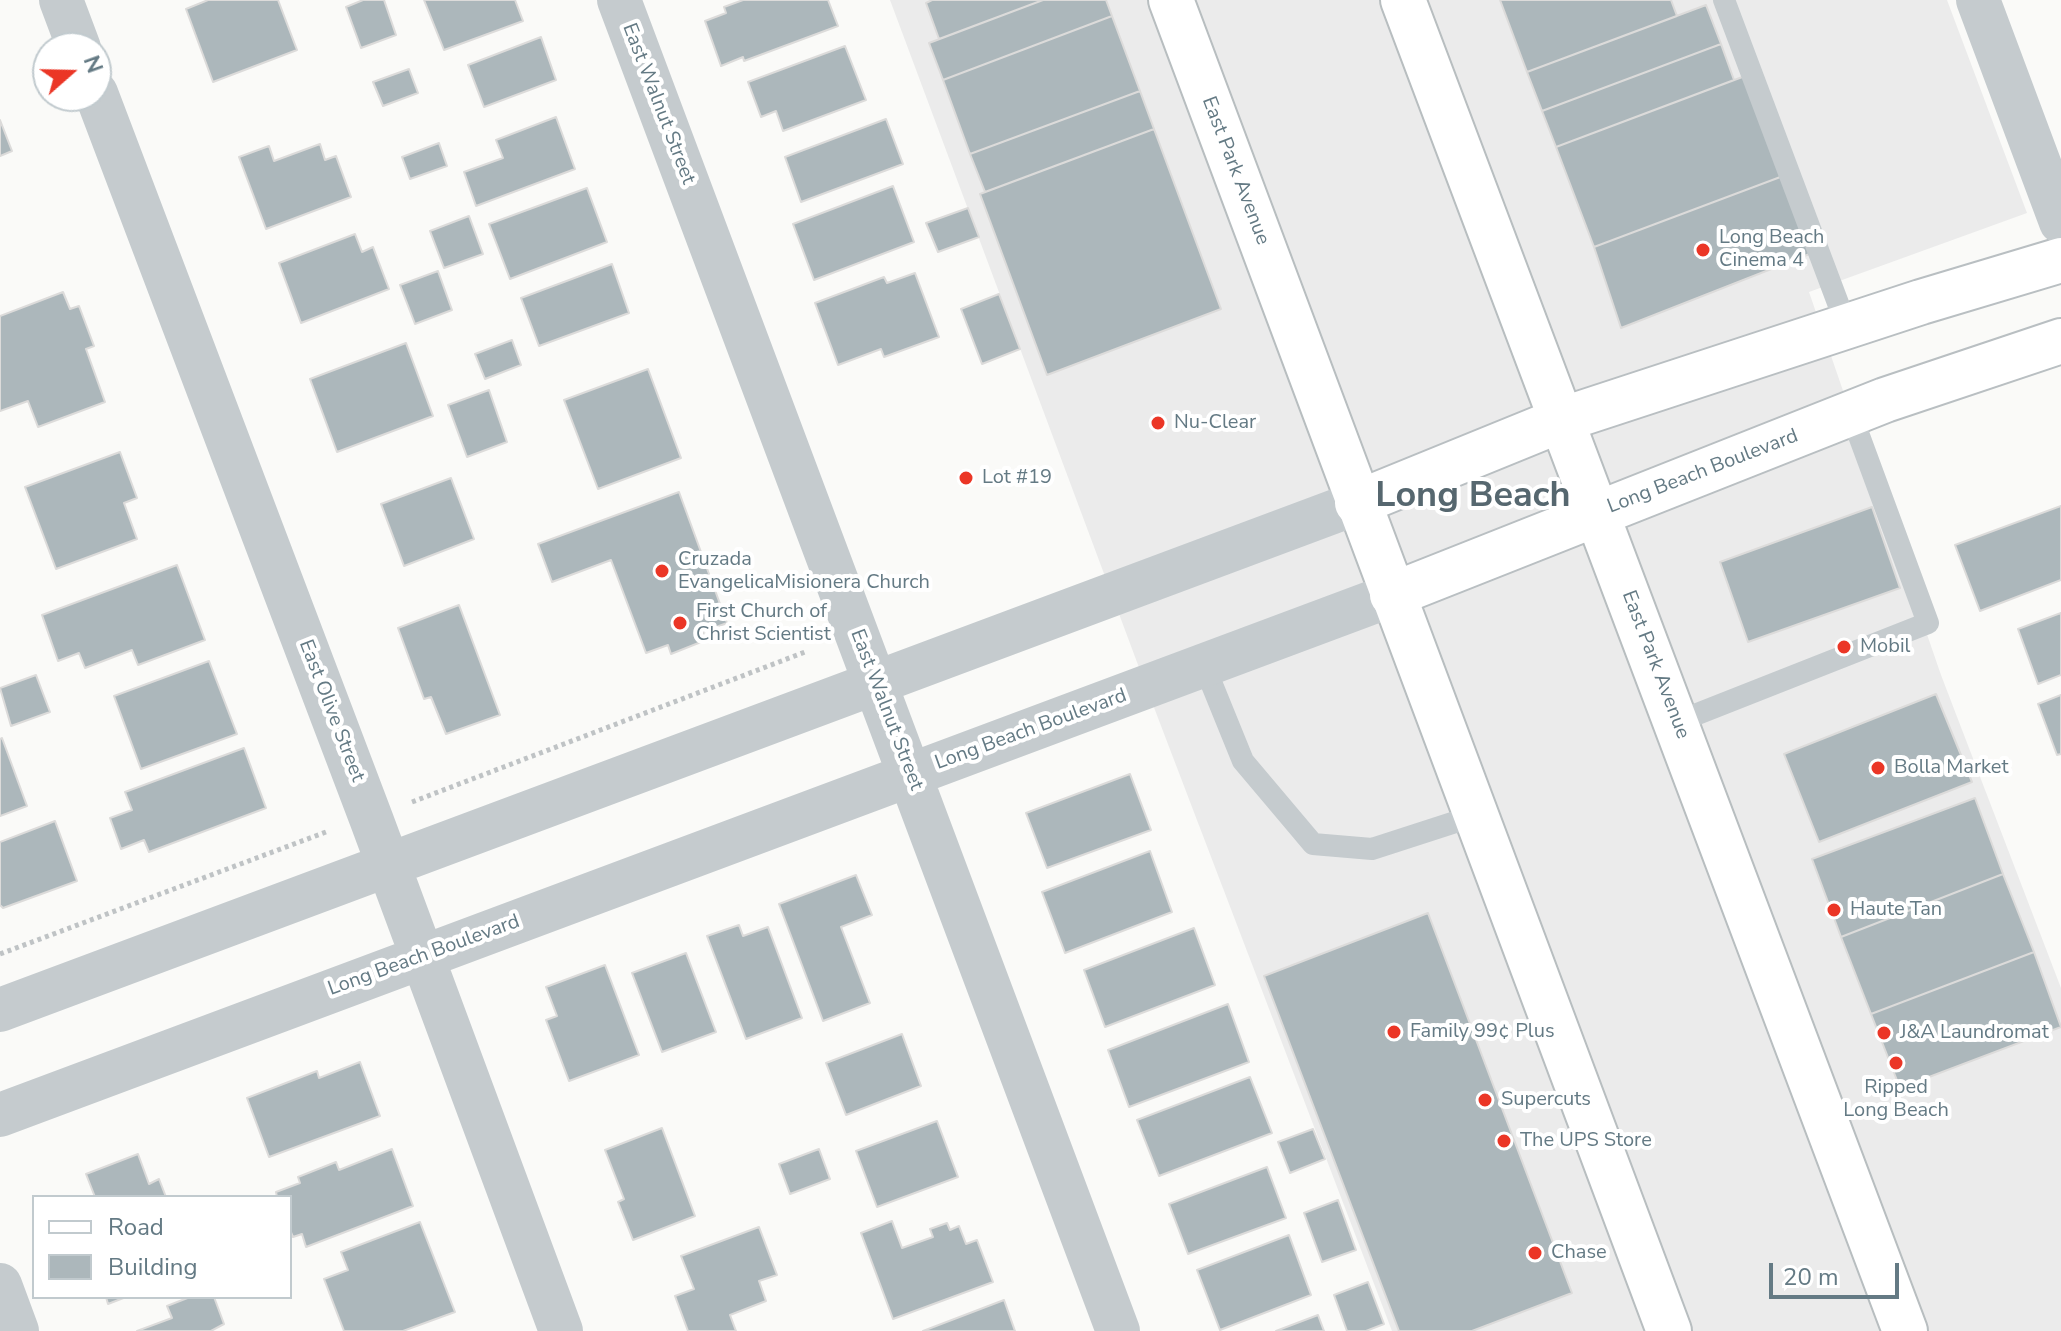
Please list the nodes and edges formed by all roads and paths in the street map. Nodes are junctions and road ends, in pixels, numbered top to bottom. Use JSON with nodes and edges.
{"nodes":[{"id":1,"x":61,"y":0,"type":"edge"},
{"id":2,"x":619,"y":0,"type":"edge"},
{"id":3,"x":1171,"y":0,"type":"edge"},
{"id":4,"x":1403,"y":0,"type":"edge"},
{"id":5,"x":1724,"y":0,"type":"edge"},
{"id":6,"x":1978,"y":0,"type":"edge"},
{"id":7,"x":73,"y":32,"type":"edge"},
{"id":8,"x":103,"y":112,"type":"edge"},
{"id":9,"x":2061,"y":222,"type":"edge"},
{"id":10,"x":2061,"y":260,"type":"edge"},
{"id":11,"x":1847,"y":327,"type":"junction"},
{"id":12,"x":2061,"y":341,"type":"edge"},
{"id":13,"x":1851,"y":414,"type":"junction"},
{"id":14,"x":1561,"y":420,"type":"junction"},
{"id":15,"x":1357,"y":503,"type":"junction"},
{"id":16,"x":1597,"y":514,"type":"junction"},
{"id":17,"x":1392,"y":595,"type":"junction"},
{"id":18,"x":805,"y":652,"type":"dead end"},
{"id":19,"x":1204,"y":665,"type":"junction"},
{"id":20,"x":875,"y":683,"type":"junction"},
{"id":21,"x":1677,"y":722,"type":"junction"},
{"id":22,"x":909,"y":775,"type":"junction"},
{"id":23,"x":412,"y":802,"type":"dead end"},
{"id":24,"x":1477,"y":815,"type":"junction"},
{"id":25,"x":326,"y":832,"type":"dead end"},
{"id":26,"x":389,"y":865,"type":"junction"},
{"id":27,"x":0,"y":954,"type":"edge"},
{"id":28,"x":423,"y":957,"type":"junction"},
{"id":29,"x":0,"y":1010,"type":"edge"},
{"id":30,"x":0,"y":1115,"type":"edge"},
{"id":31,"x":0,"y":1285,"type":"edge"},
{"id":32,"x":17,"y":1331,"type":"edge"},
{"id":33,"x":561,"y":1331,"type":"edge"},
{"id":34,"x":1118,"y":1331,"type":"edge"},
{"id":35,"x":1669,"y":1331,"type":"edge"},
{"id":36,"x":1905,"y":1331,"type":"edge"}],
"edges":[{"from":1,"to":7,"type":"street"},
{"from":2,"to":20,"type":"street","name":"East Walnut Street"},
{"from":3,"to":15,"type":"main road","name":"East Park Avenue"},
{"from":4,"to":14,"type":"main road","name":"East Park Avenue"},
{"from":5,"to":11,"type":"lane"},
{"from":6,"to":9,"type":"street"},
{"from":8,"to":26,"type":"street","name":"East Olive Street"},
{"from":10,"to":11,"type":"main road"},
{"from":11,"to":14,"type":"main road"},
{"from":12,"to":13,"type":"main road","name":"Long Beach Boulevard"},
{"from":13,"to":16,"type":"main road","name":"Long Beach Boulevard"},
{"from":13,"to":21,"type":"lane"},
{"from":14,"to":15,"type":"main road"},
{"from":14,"to":16,"type":"main road","name":"East Park Avenue"},
{"from":15,"to":17,"type":"main road","name":"East Park Avenue"},
{"from":15,"to":20,"type":"street"},
{"from":16,"to":17,"type":"main road","name":"Long Beach Boulevard"},
{"from":16,"to":21,"type":"main road","name":"East Park Avenue"},
{"from":17,"to":19,"type":"street","name":"Long Beach Boulevard"},
{"from":17,"to":24,"type":"main road","name":"East Park Avenue"},
{"from":18,"to":23,"type":"path"},
{"from":19,"to":22,"type":"street","name":"Long Beach Boulevard"},
{"from":19,"to":24,"type":"lane"},
{"from":20,"to":22,"type":"street","name":"East Walnut Street"},
{"from":20,"to":26,"type":"street"},
{"from":21,"to":36,"type":"main road","name":"East Park Avenue"},
{"from":22,"to":28,"type":"street","name":"Long Beach Boulevard"},
{"from":22,"to":34,"type":"street","name":"East Walnut Street"},
{"from":24,"to":35,"type":"main road","name":"East Park Avenue"},
{"from":25,"to":27,"type":"path"},
{"from":26,"to":28,"type":"street","name":"East Olive Street"},
{"from":26,"to":29,"type":"street"},
{"from":28,"to":30,"type":"street","name":"Long Beach Boulevard"},
{"from":28,"to":33,"type":"street","name":"East Olive Street"},
{"from":31,"to":32,"type":"street"}]}
